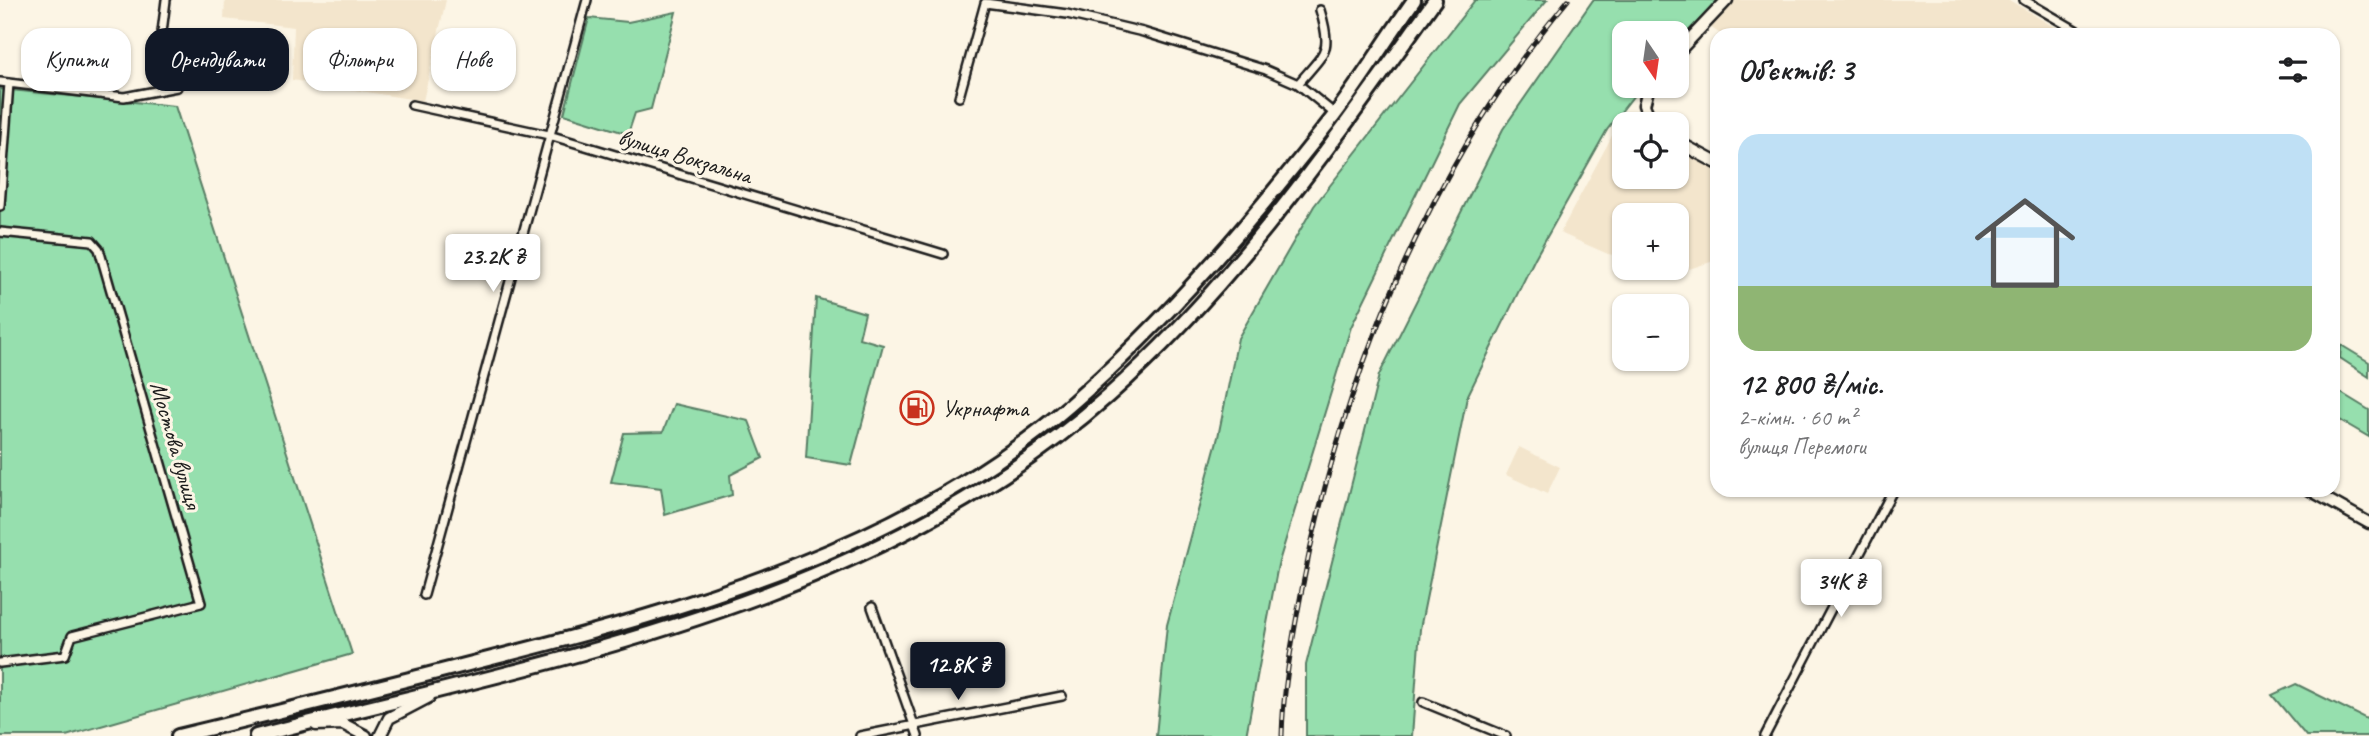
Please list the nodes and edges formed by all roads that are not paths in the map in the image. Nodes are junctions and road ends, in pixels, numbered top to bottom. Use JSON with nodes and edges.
{"nodes":[{"id":1,"x":166,"y":0,"type":"edge"},
{"id":2,"x":587,"y":0,"type":"edge"},
{"id":3,"x":1414,"y":0,"type":"edge"},
{"id":4,"x":1436,"y":0,"type":"edge"},
{"id":5,"x":1727,"y":0,"type":"edge"},
{"id":6,"x":2024,"y":0,"type":"edge"},
{"id":7,"x":1320,"y":10,"type":"dead end"},
{"id":8,"x":2072,"y":28,"type":"edge"},
{"id":9,"x":1689,"y":40,"type":"edge"},
{"id":10,"x":0,"y":82,"type":"edge"},
{"id":11,"x":9,"y":83,"type":"junction"},
{"id":12,"x":1298,"y":85,"type":"junction"},
{"id":13,"x":959,"y":97,"type":"dead end"},
{"id":14,"x":412,"y":105,"type":"dead end"},
{"id":15,"x":1335,"y":114,"type":"junction"},
{"id":16,"x":549,"y":135,"type":"junction"},
{"id":17,"x":1689,"y":148,"type":"edge"},
{"id":18,"x":1710,"y":159,"type":"edge"},
{"id":19,"x":0,"y":206,"type":"edge"},
{"id":20,"x":0,"y":232,"type":"edge"},
{"id":21,"x":943,"y":254,"type":"dead end"},
{"id":22,"x":1889,"y":497,"type":"edge"},
{"id":23,"x":2322,"y":497,"type":"edge"},
{"id":24,"x":2369,"y":523,"type":"edge"},
{"id":25,"x":424,"y":595,"type":"dead end"},
{"id":26,"x":873,"y":607,"type":"dead end"},
{"id":27,"x":0,"y":663,"type":"edge"},
{"id":28,"x":434,"y":694,"type":"junction"},
{"id":29,"x":1062,"y":696,"type":"dead end"},
{"id":30,"x":1423,"y":702,"type":"dead end"},
{"id":31,"x":916,"y":724,"type":"junction"},
{"id":32,"x":298,"y":725,"type":"junction"},
{"id":33,"x":178,"y":736,"type":"edge"},
{"id":34,"x":256,"y":736,"type":"edge"},
{"id":35,"x":366,"y":736,"type":"edge"},
{"id":36,"x":380,"y":736,"type":"edge"},
{"id":37,"x":860,"y":736,"type":"edge"},
{"id":38,"x":918,"y":736,"type":"edge"},
{"id":39,"x":1506,"y":736,"type":"edge"},
{"id":40,"x":1765,"y":736,"type":"edge"}],
"edges":[{"from":1,"to":11,"type":"street"},
{"from":2,"to":16,"type":"street"},
{"from":3,"to":15,"type":"highway"},
{"from":4,"to":28,"type":"highway"},
{"from":5,"to":9,"type":"street"},
{"from":6,"to":8,"type":"street"},
{"from":7,"to":12,"type":"street"},
{"from":10,"to":11,"type":"street"},
{"from":11,"to":19,"type":"street"},
{"from":12,"to":13,"type":"street"},
{"from":12,"to":15,"type":"street"},
{"from":14,"to":16,"type":"street","name":"вулиця Вокзальна"},
{"from":15,"to":33,"type":"highway"},
{"from":16,"to":21,"type":"street","name":"вулиця Вокзальна"},
{"from":16,"to":25,"type":"street"},
{"from":17,"to":18,"type":"street"},
{"from":20,"to":27,"type":"street","name":"Мостова вулиця"},
{"from":22,"to":40,"type":"street"},
{"from":23,"to":24,"type":"street"},
{"from":26,"to":31,"type":"street"},
{"from":28,"to":32,"type":"highway"},
{"from":28,"to":36,"type":"street"},
{"from":29,"to":31,"type":"street"},
{"from":30,"to":39,"type":"street"},
{"from":31,"to":37,"type":"street"},
{"from":31,"to":38,"type":"street"},
{"from":32,"to":34,"type":"highway"},
{"from":32,"to":35,"type":"street"}]}
